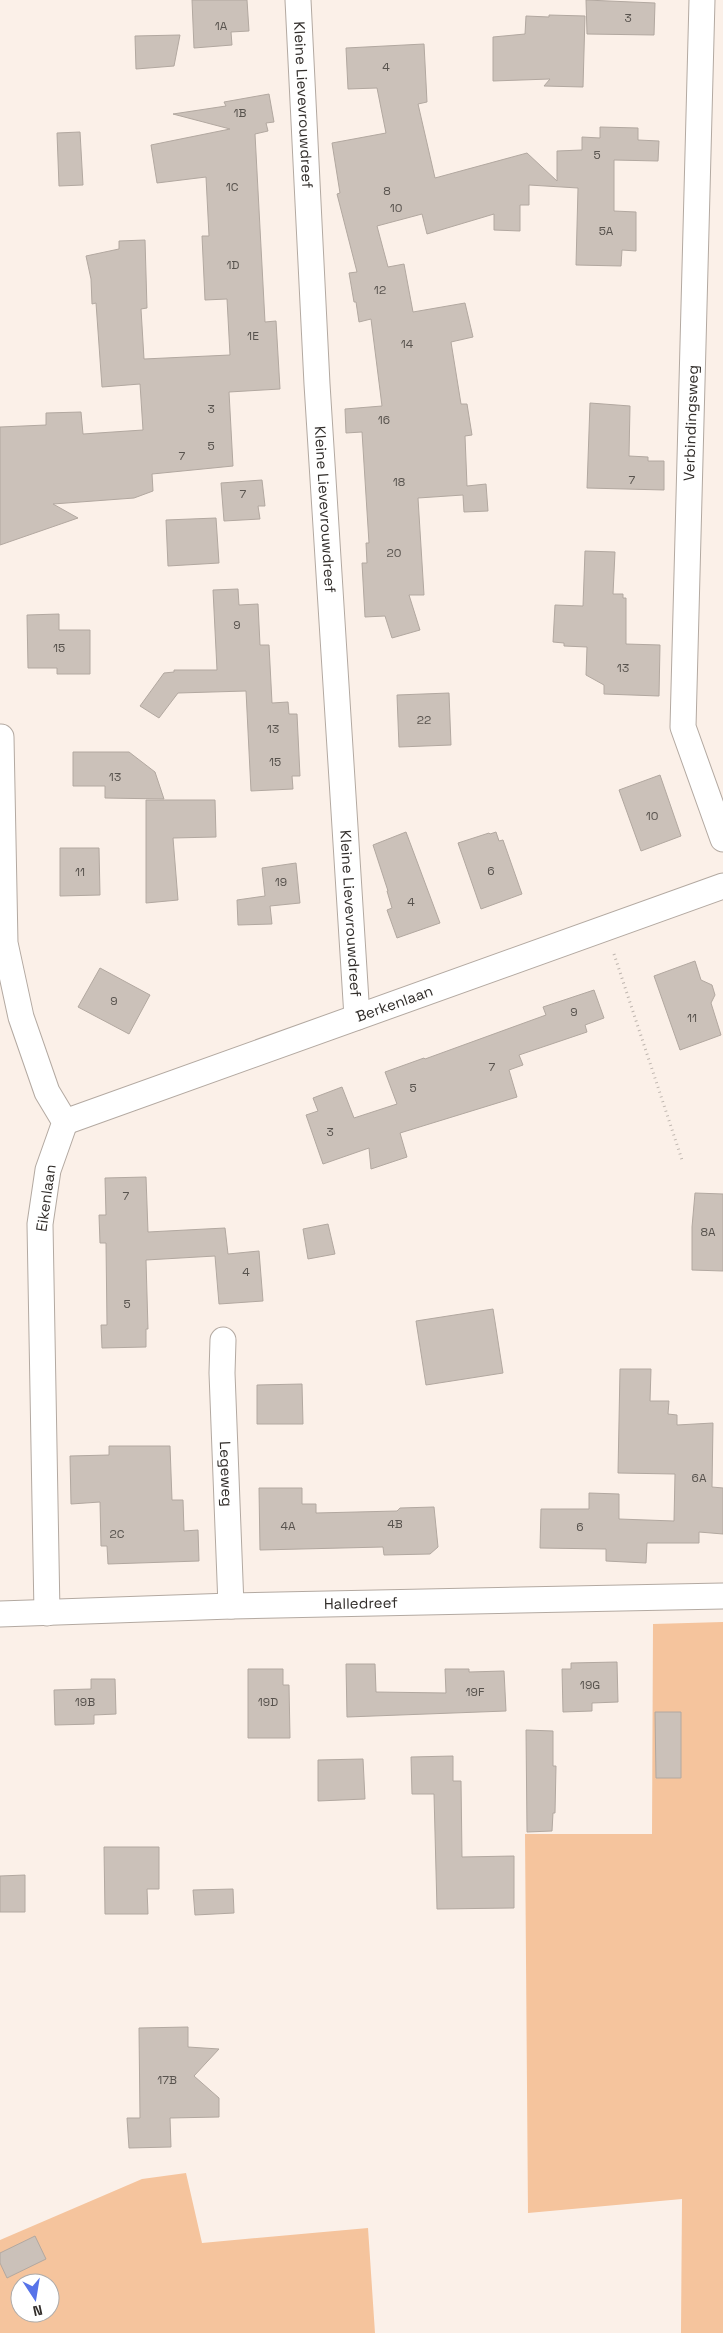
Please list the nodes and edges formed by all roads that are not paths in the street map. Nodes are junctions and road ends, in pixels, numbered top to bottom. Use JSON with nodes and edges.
{"nodes":[{"id":1,"x":298,"y":0,"type":"edge"},
{"id":2,"x":702,"y":0,"type":"edge"},
{"id":3,"x":2,"y":737,"type":"dead end"},
{"id":4,"x":723,"y":839,"type":"edge"},
{"id":5,"x":723,"y":886,"type":"edge"},
{"id":6,"x":357,"y":1017,"type":"junction"},
{"id":7,"x":65,"y":1122,"type":"junction"},
{"id":8,"x":223,"y":1340,"type":"dead end"},
{"id":9,"x":723,"y":1596,"type":"edge"},
{"id":10,"x":231,"y":1606,"type":"junction"},
{"id":11,"x":47,"y":1613,"type":"junction"},
{"id":12,"x":0,"y":1614,"type":"edge"}],
"edges":[{"from":1,"to":6,"type":"street","name":"Kleine Lievevrouwdreef"},
{"from":2,"to":4,"type":"street","name":"Verbindingsweg"},
{"from":3,"to":7,"type":"street"},
{"from":5,"to":6,"type":"street","name":"Berkenlaan"},
{"from":6,"to":7,"type":"street","name":"Berkenlaan"},
{"from":7,"to":11,"type":"street","name":"Eikenlaan"},
{"from":8,"to":10,"type":"street","name":"Legeweg"},
{"from":9,"to":10,"type":"street","name":"Halledreef"},
{"from":10,"to":11,"type":"street","name":"Halledreef"},
{"from":11,"to":12,"type":"street","name":"Halledreef"}]}
